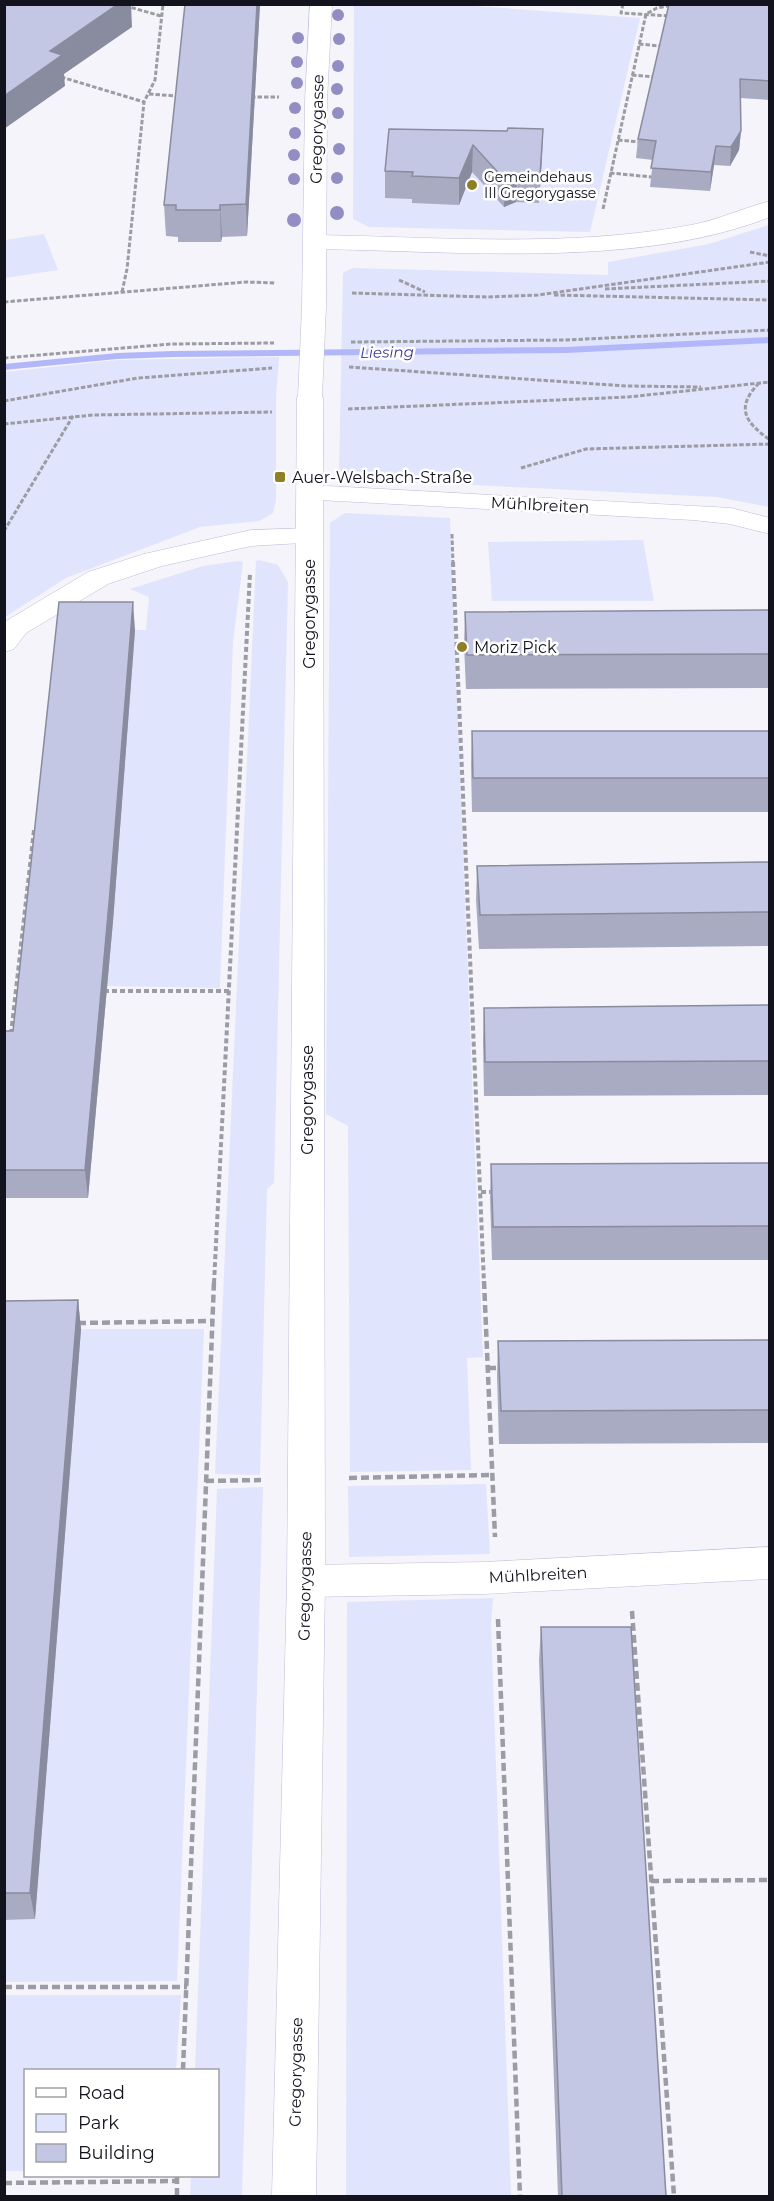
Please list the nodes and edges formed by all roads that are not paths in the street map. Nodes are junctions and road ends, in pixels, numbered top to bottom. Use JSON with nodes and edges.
{"nodes":[{"id":1,"x":321,"y":4,"type":"edge"},
{"id":2,"x":770,"y":208,"type":"edge"},
{"id":3,"x":316,"y":242,"type":"junction"},
{"id":4,"x":309,"y":493,"type":"junction"},
{"id":5,"x":770,"y":526,"type":"edge"},
{"id":6,"x":309,"y":536,"type":"junction"},
{"id":7,"x":4,"y":643,"type":"edge"},
{"id":8,"x":770,"y":1563,"type":"edge"},
{"id":9,"x":306,"y":1581,"type":"junction"},
{"id":10,"x":294,"y":2196,"type":"edge"}],
"edges":[{"from":1,"to":3,"type":"street","name":"Gregorygasse"},
{"from":2,"to":3,"type":"street"},
{"from":3,"to":4,"type":"street","name":"Gregorygasse","bridge":true},
{"from":4,"to":5,"type":"street","name":"Mühlbreiten"},
{"from":4,"to":6,"type":"street","name":"Gregorygasse"},
{"from":6,"to":7,"type":"street"},
{"from":6,"to":9,"type":"street","name":"Gregorygasse"},
{"from":8,"to":9,"type":"street","name":"Mühlbreiten"},
{"from":9,"to":10,"type":"street","name":"Gregorygasse"}]}
